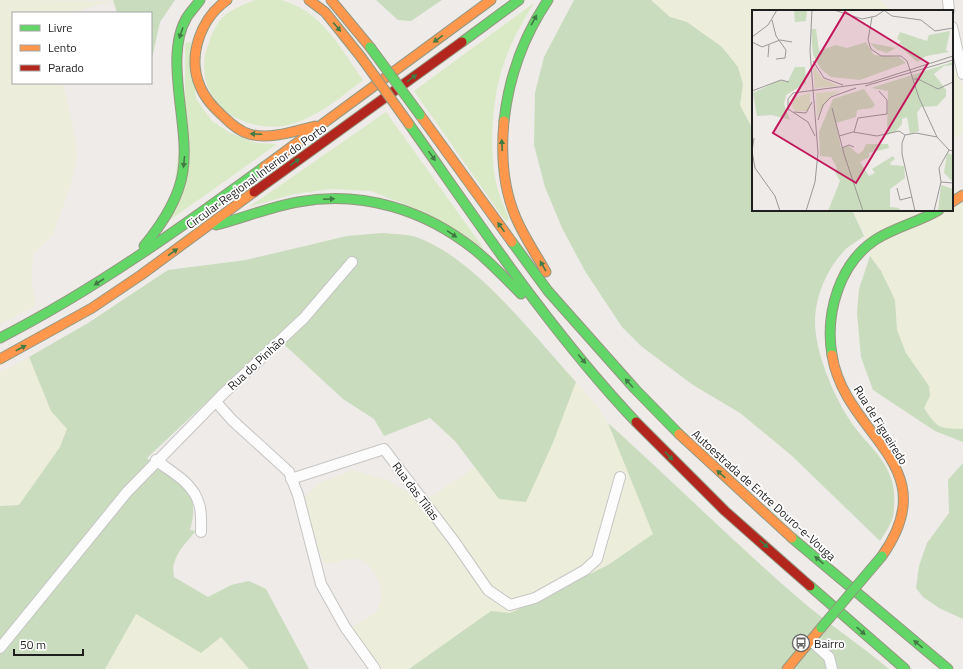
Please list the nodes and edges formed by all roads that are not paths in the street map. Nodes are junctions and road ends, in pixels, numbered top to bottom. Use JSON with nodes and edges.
{"nodes":[{"id":1,"x":200,"y":0,"type":"edge"},
{"id":2,"x":227,"y":0,"type":"edge"},
{"id":3,"x":309,"y":0,"type":"edge"},
{"id":4,"x":331,"y":0,"type":"edge"},
{"id":5,"x":491,"y":0,"type":"edge"},
{"id":6,"x":519,"y":0,"type":"edge"},
{"id":7,"x":548,"y":0,"type":"edge"},
{"id":8,"x":948,"y":0,"type":"edge"},
{"id":9,"x":949,"y":10,"type":"edge"},
{"id":10,"x":953,"y":31,"type":"edge"},
{"id":11,"x":963,"y":74,"type":"edge"},
{"id":12,"x":322,"y":124,"type":"junction"},
{"id":13,"x":963,"y":195,"type":"edge"},
{"id":14,"x":953,"y":201,"type":"edge"},
{"id":15,"x":937,"y":211,"type":"edge"},
{"id":16,"x":208,"y":227,"type":"junction"},
{"id":17,"x":132,"y":261,"type":"junction"},
{"id":18,"x":352,"y":262,"type":"dead end"},
{"id":19,"x":577,"y":324,"type":"junction"},
{"id":20,"x":556,"y":330,"type":"junction"},
{"id":21,"x":0,"y":338,"type":"edge"},
{"id":22,"x":0,"y":359,"type":"edge"},
{"id":23,"x":216,"y":402,"type":"junction"},
{"id":24,"x":156,"y":460,"type":"junction"},
{"id":25,"x":620,"y":477,"type":"dead end"},
{"id":26,"x":291,"y":479,"type":"junction"},
{"id":27,"x":201,"y":532,"type":"dead end"},
{"id":28,"x":811,"y":641,"type":"junction"},
{"id":29,"x":0,"y":648,"type":"edge"},
{"id":30,"x":375,"y":669,"type":"edge"},
{"id":31,"x":787,"y":669,"type":"edge"},
{"id":32,"x":832,"y":669,"type":"edge"},
{"id":33,"x":905,"y":669,"type":"edge"},
{"id":34,"x":948,"y":669,"type":"edge"}],
"edges":[{"from":1,"to":17,"type":"main road","one_way":true},
{"from":12,"to":2,"type":"main road","one_way":true},
{"from":3,"to":20,"type":"main road","one_way":true,"bridge":true},
{"from":19,"to":4,"type":"main road","one_way":true,"bridge":true},
{"from":5,"to":12,"type":"main road","name":"Circular Regional Interior do Porto","one_way":true},
{"from":16,"to":6,"type":"main road","name":"Circular Regional Interior do Porto","one_way":true},
{"from":19,"to":7,"type":"main road","one_way":true},
{"from":8,"to":9,"type":"street"},
{"from":10,"to":11,"type":"street"},
{"from":12,"to":17,"type":"main road","name":"Circular Regional Interior do Porto"},
{"from":13,"to":14,"type":"main road"},
{"from":15,"to":28,"type":"main road","name":"Rua de Figueiredo","bridge":true},
{"from":16,"to":20,"type":"main road","one_way":true},
{"from":22,"to":16,"type":"main road","name":"Circular Regional Interior do Porto","one_way":true},
{"from":17,"to":21,"type":"main road","name":"Circular Regional Interior do Porto","one_way":true},
{"from":18,"to":23,"type":"street","name":"Rua do Pinhão"},
{"from":34,"to":19,"type":"main road","name":"Autoestrada de Entre Douro-e-Vouga","one_way":true},
{"from":20,"to":33,"type":"main road","one_way":true},
{"from":23,"to":24,"type":"street","name":"Rua do Pinhão"},
{"from":23,"to":26,"type":"street"},
{"from":24,"to":27,"type":"street"},
{"from":24,"to":29,"type":"street","name":"Rua do Pinhão"},
{"from":25,"to":26,"type":"street","name":"Rua das Tílias"},
{"from":26,"to":30,"type":"street"},
{"from":28,"to":31,"type":"main road","name":"Rua de Figueiredo"},
{"from":28,"to":32,"type":"street"}]}
